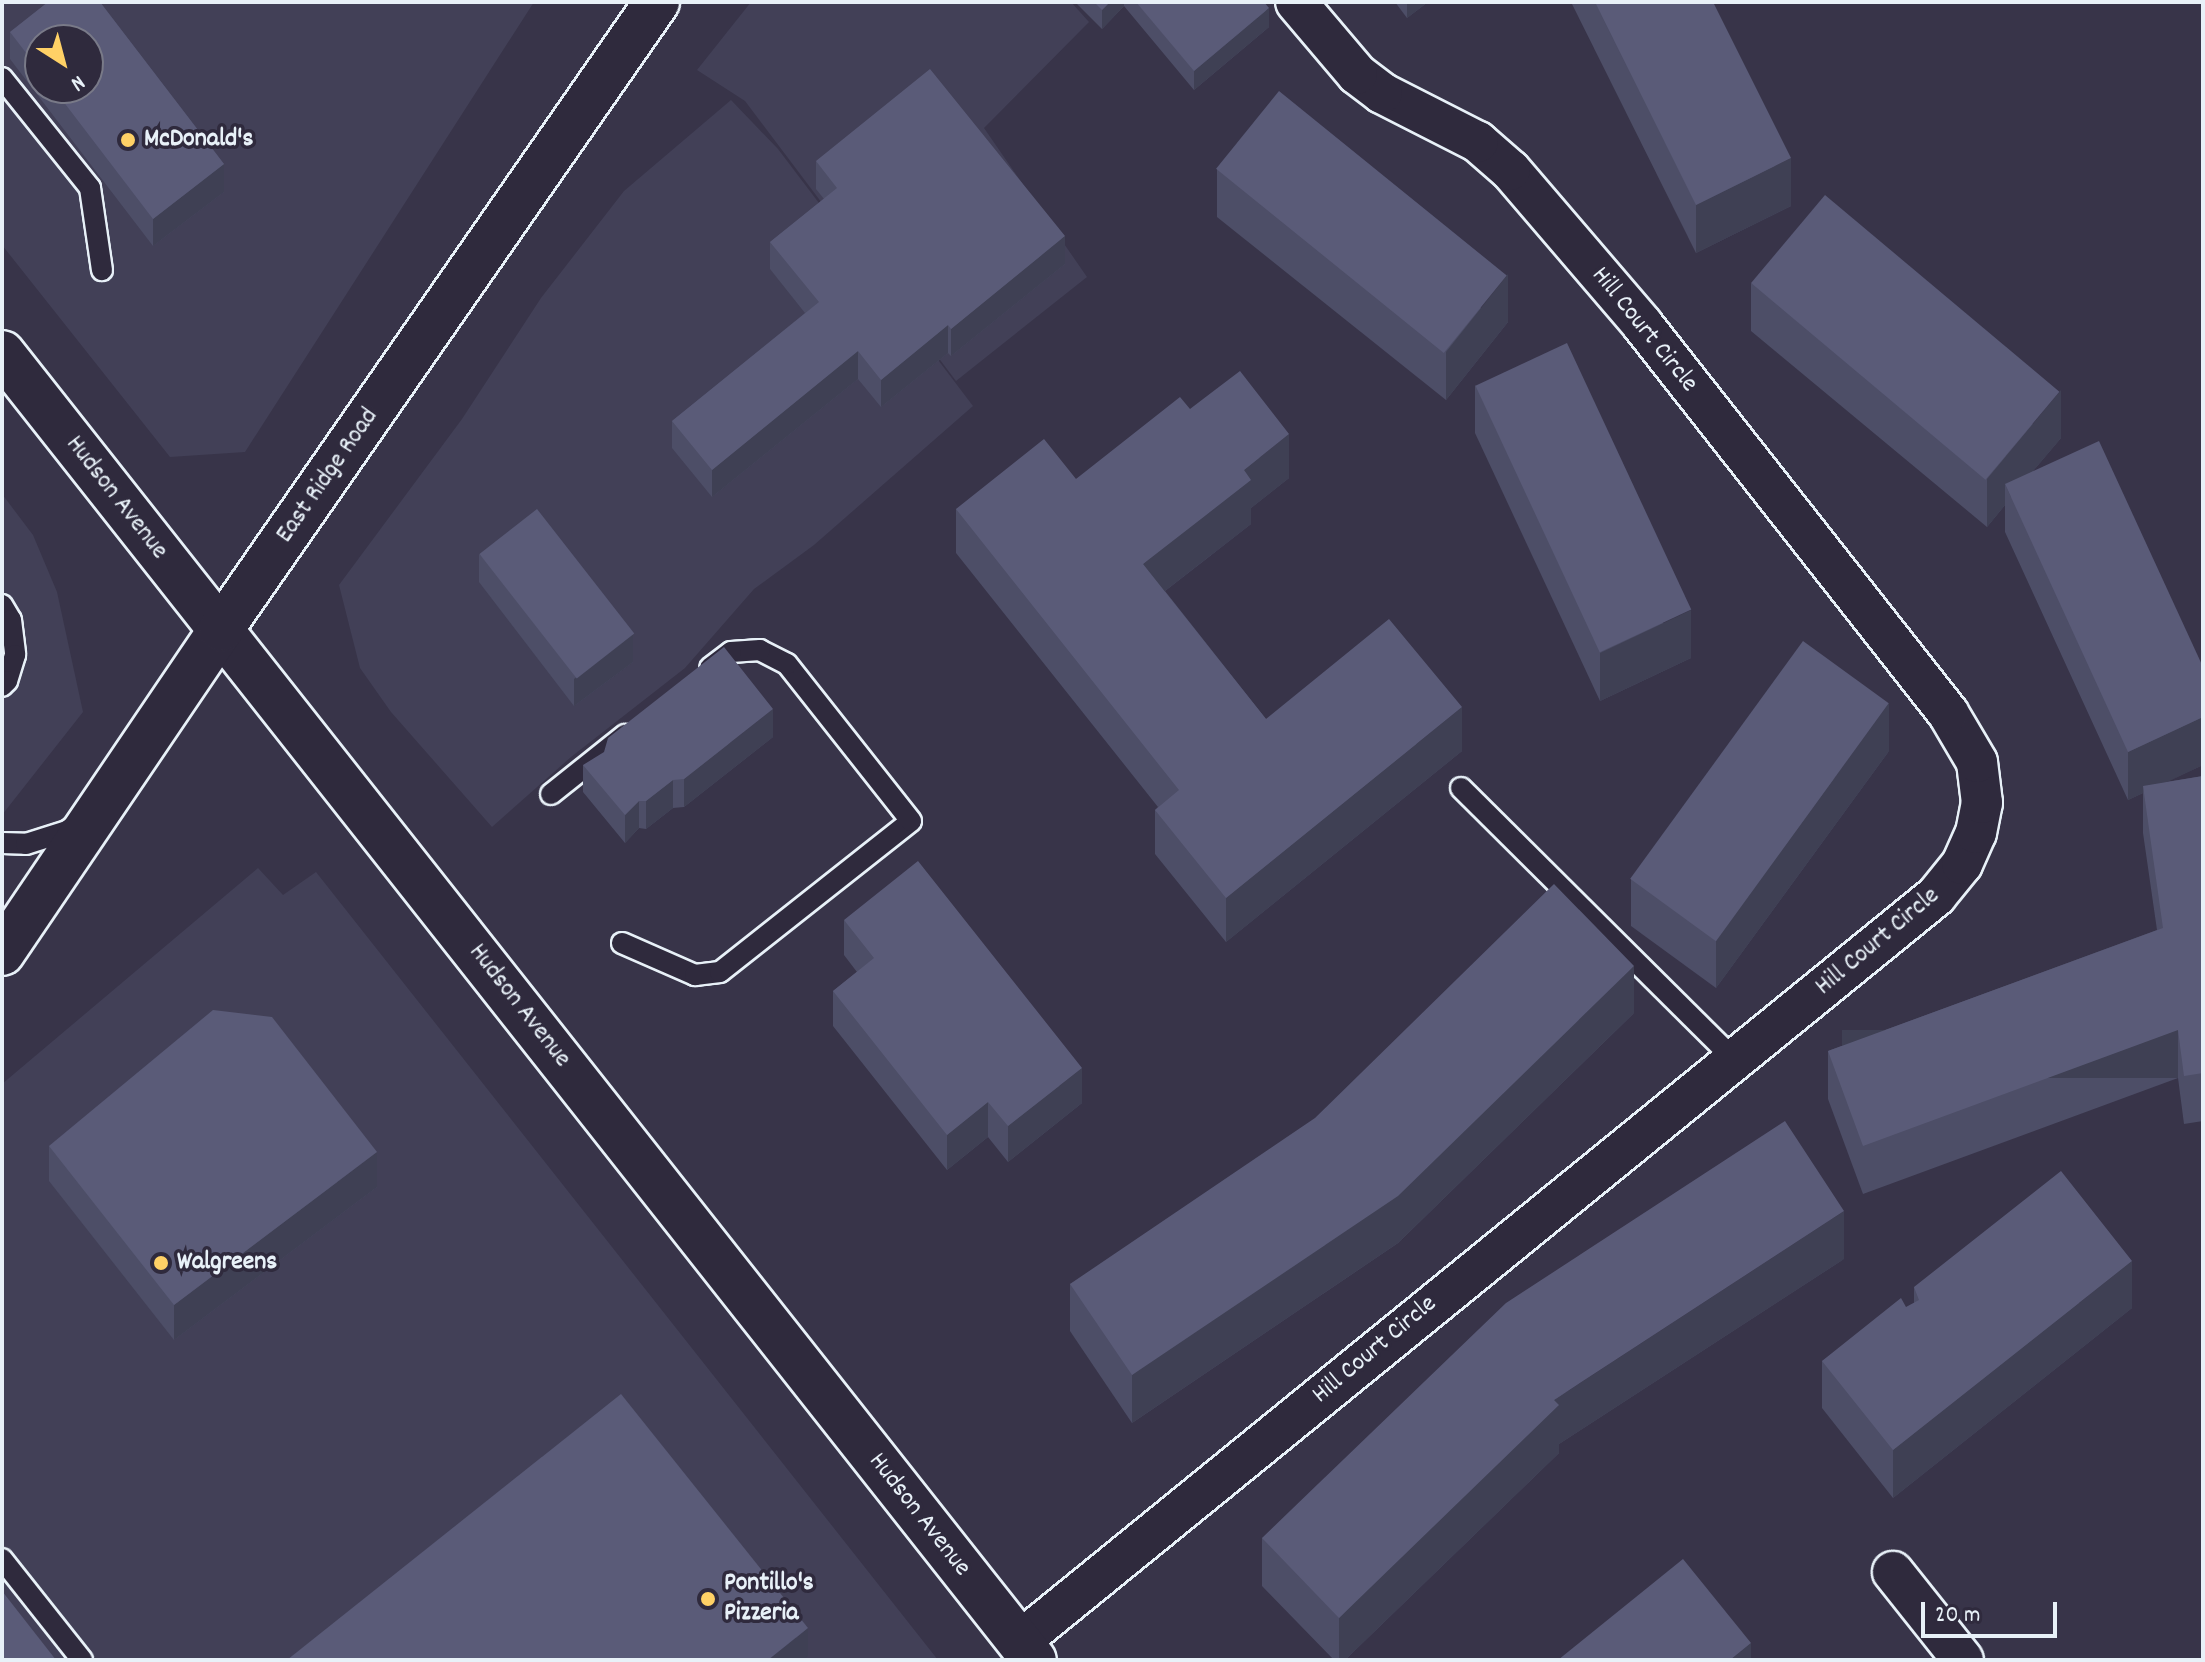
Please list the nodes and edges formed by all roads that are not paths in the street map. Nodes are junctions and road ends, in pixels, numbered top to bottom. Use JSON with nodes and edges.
{"nodes":[{"id":1,"x":657,"y":2,"type":"edge"},
{"id":2,"x":1296,"y":2,"type":"edge"},
{"id":3,"x":2,"y":78,"type":"edge"},
{"id":4,"x":102,"y":270,"type":"dead end"},
{"id":5,"x":2,"y":353,"type":"edge"},
{"id":6,"x":2,"y":605,"type":"edge"},
{"id":7,"x":221,"y":629,"type":"junction"},
{"id":8,"x":695,"y":680,"type":"edge"},
{"id":9,"x":2,"y":686,"type":"edge"},
{"id":10,"x":647,"y":718,"type":"edge"},
{"id":11,"x":1461,"y":788,"type":"dead end"},
{"id":12,"x":551,"y":794,"type":"dead end"},
{"id":13,"x":103,"y":803,"type":"junction"},
{"id":14,"x":2,"y":843,"type":"edge"},
{"id":15,"x":622,"y":943,"type":"dead end"},
{"id":16,"x":2,"y":953,"type":"edge"},
{"id":17,"x":1734,"y":1059,"type":"junction"},
{"id":18,"x":2,"y":1559,"type":"edge"},
{"id":19,"x":1893,"y":1572,"type":"dead end"},
{"id":20,"x":1026,"y":1651,"type":"edge"},
{"id":21,"x":82,"y":1660,"type":"edge"},
{"id":22,"x":1963,"y":1660,"type":"edge"}],
"edges":[{"from":1,"to":7,"type":"main road","name":"East Ridge Road"},
{"from":2,"to":17,"type":"street","name":"Hill Court Circle"},
{"from":3,"to":4,"type":"lane"},
{"from":5,"to":7,"type":"main road","name":"Hudson Avenue"},
{"from":6,"to":9,"type":"lane"},
{"from":7,"to":13,"type":"main road","name":"East Ridge Road"},
{"from":7,"to":20,"type":"main road","name":"Hudson Avenue"},
{"from":8,"to":15,"type":"lane"},
{"from":10,"to":12,"type":"lane"},
{"from":11,"to":17,"type":"lane"},
{"from":13,"to":14,"type":"lane"},
{"from":13,"to":16,"type":"main road","name":"East Ridge Road"},
{"from":17,"to":20,"type":"street","name":"Hill Court Circle"},
{"from":18,"to":21,"type":"lane"},
{"from":19,"to":22,"type":"street"}]}
